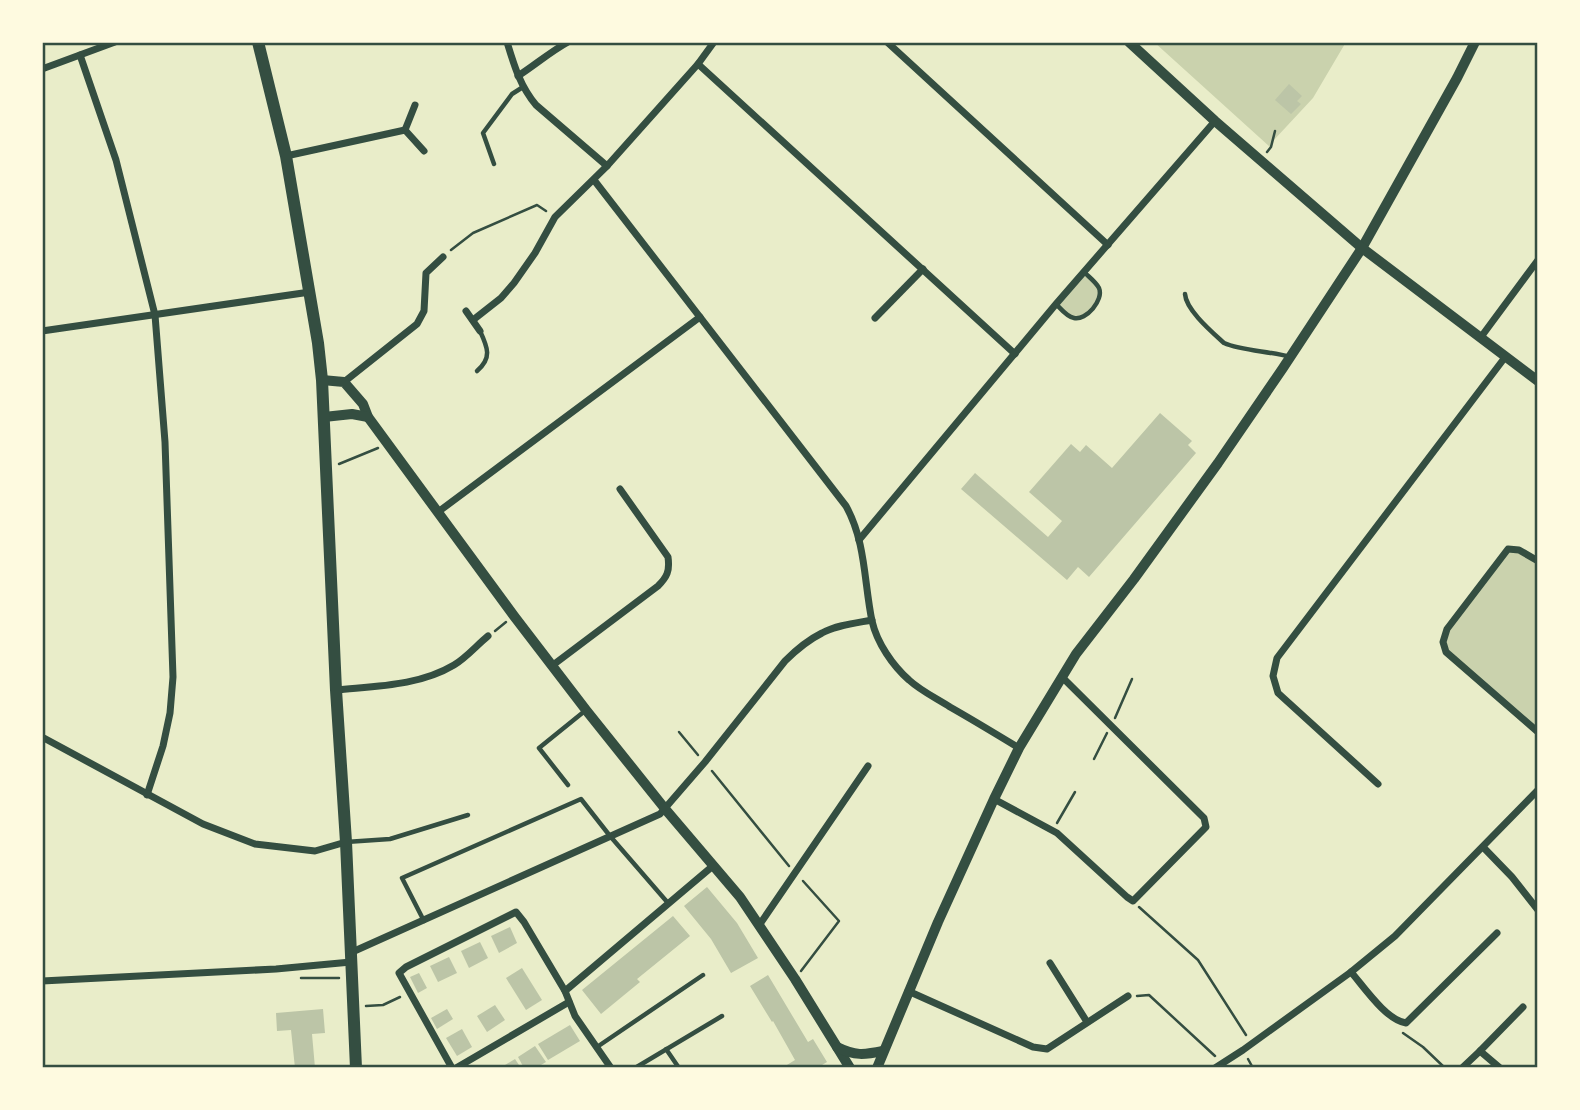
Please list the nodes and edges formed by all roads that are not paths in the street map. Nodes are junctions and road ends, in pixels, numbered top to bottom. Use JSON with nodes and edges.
{"nodes":[{"id":1,"x":115,"y":42,"type":"edge"},
{"id":2,"x":258,"y":42,"type":"edge"},
{"id":3,"x":507,"y":42,"type":"edge"},
{"id":4,"x":568,"y":42,"type":"edge"},
{"id":5,"x":714,"y":42,"type":"edge"},
{"id":6,"x":887,"y":42,"type":"edge"},
{"id":7,"x":1129,"y":42,"type":"edge"},
{"id":8,"x":1475,"y":42,"type":"edge"},
{"id":9,"x":80,"y":55,"type":"junction"},
{"id":10,"x":698,"y":64,"type":"junction"},
{"id":11,"x":42,"y":69,"type":"edge"},
{"id":12,"x":518,"y":76,"type":"junction"},
{"id":13,"x":523,"y":87,"type":"junction"},
{"id":14,"x":415,"y":105,"type":"dead end"},
{"id":15,"x":1215,"y":121,"type":"junction"},
{"id":16,"x":405,"y":130,"type":"junction"},
{"id":17,"x":424,"y":151,"type":"dead end"},
{"id":18,"x":286,"y":156,"type":"junction"},
{"id":19,"x":494,"y":164,"type":"dead end"},
{"id":20,"x":607,"y":166,"type":"junction"},
{"id":21,"x":594,"y":180,"type":"junction"},
{"id":22,"x":1108,"y":245,"type":"junction"},
{"id":23,"x":1362,"y":248,"type":"junction"},
{"id":24,"x":443,"y":257,"type":"road end"},
{"id":25,"x":1538,"y":260,"type":"edge"},
{"id":26,"x":923,"y":270,"type":"junction"},
{"id":27,"x":1084,"y":272,"type":"junction"},
{"id":28,"x":310,"y":292,"type":"junction"},
{"id":29,"x":1185,"y":294,"type":"dead end"},
{"id":30,"x":1056,"y":304,"type":"junction"},
{"id":31,"x":467,"y":311,"type":"dead end"},
{"id":32,"x":155,"y":315,"type":"junction"},
{"id":33,"x":700,"y":317,"type":"junction"},
{"id":34,"x":875,"y":318,"type":"dead end"},
{"id":35,"x":473,"y":320,"type":"junction"},
{"id":36,"x":42,"y":331,"type":"edge"},
{"id":37,"x":480,"y":331,"type":"joint"},
{"id":38,"x":1481,"y":337,"type":"junction"},
{"id":39,"x":1015,"y":354,"type":"junction"},
{"id":40,"x":1507,"y":356,"type":"junction"},
{"id":41,"x":1291,"y":357,"type":"junction"},
{"id":42,"x":477,"y":372,"type":"dead end"},
{"id":43,"x":322,"y":380,"type":"junction"},
{"id":44,"x":1538,"y":381,"type":"edge"},
{"id":45,"x":344,"y":382,"type":"junction"},
{"id":46,"x":324,"y":417,"type":"junction"},
{"id":47,"x":368,"y":417,"type":"junction"},
{"id":48,"x":620,"y":489,"type":"dead end"},
{"id":49,"x":438,"y":512,"type":"junction"},
{"id":50,"x":859,"y":540,"type":"junction"},
{"id":51,"x":1538,"y":561,"type":"edge"},
{"id":52,"x":872,"y":620,"type":"junction"},
{"id":53,"x":488,"y":636,"type":"road end"},
{"id":54,"x":552,"y":665,"type":"junction"},
{"id":55,"x":1062,"y":677,"type":"junction"},
{"id":56,"x":336,"y":690,"type":"junction"},
{"id":57,"x":586,"y":710,"type":"junction"},
{"id":58,"x":1538,"y":732,"type":"edge"},
{"id":59,"x":42,"y":737,"type":"edge"},
{"id":60,"x":1019,"y":748,"type":"junction"},
{"id":61,"x":869,"y":765,"type":"dead end"},
{"id":62,"x":1378,"y":783,"type":"dead end"},
{"id":63,"x":568,"y":785,"type":"dead end"},
{"id":64,"x":1538,"y":790,"type":"edge"},
{"id":65,"x":147,"y":795,"type":"junction"},
{"id":66,"x":994,"y":799,"type":"junction"},
{"id":67,"x":666,"y":810,"type":"junction"},
{"id":68,"x":468,"y":815,"type":"dead end"},
{"id":69,"x":610,"y":836,"type":"junction"},
{"id":70,"x":345,"y":842,"type":"junction"},
{"id":71,"x":1483,"y":846,"type":"junction"},
{"id":72,"x":714,"y":865,"type":"junction"},
{"id":73,"x":669,"y":903,"type":"junction"},
{"id":74,"x":1538,"y":910,"type":"edge"},
{"id":75,"x":424,"y":921,"type":"junction"},
{"id":76,"x":760,"y":924,"type":"junction"},
{"id":77,"x":1497,"y":933,"type":"dead end"},
{"id":78,"x":351,"y":958,"type":"junction"},
{"id":79,"x":1050,"y":963,"type":"dead end"},
{"id":80,"x":1351,"y":971,"type":"junction"},
{"id":81,"x":703,"y":975,"type":"dead end"},
{"id":82,"x":42,"y":981,"type":"edge"},
{"id":83,"x":908,"y":990,"type":"junction"},
{"id":84,"x":565,"y":991,"type":"junction"},
{"id":85,"x":1128,"y":996,"type":"road end"},
{"id":86,"x":569,"y":1002,"type":"junction"},
{"id":87,"x":1523,"y":1007,"type":"dead end"},
{"id":88,"x":722,"y":1016,"type":"dead end"},
{"id":89,"x":1087,"y":1022,"type":"junction"},
{"id":90,"x":597,"y":1047,"type":"junction"},
{"id":91,"x":837,"y":1047,"type":"junction"},
{"id":92,"x":666,"y":1049,"type":"junction"},
{"id":93,"x":883,"y":1051,"type":"junction"},
{"id":94,"x":1480,"y":1051,"type":"junction"},
{"id":95,"x":1219,"y":1066,"type":"edge"},
{"id":96,"x":356,"y":1068,"type":"edge"},
{"id":97,"x":454,"y":1068,"type":"edge"},
{"id":98,"x":611,"y":1068,"type":"edge"},
{"id":99,"x":635,"y":1068,"type":"edge"},
{"id":100,"x":679,"y":1068,"type":"edge"},
{"id":101,"x":850,"y":1068,"type":"edge"},
{"id":102,"x":877,"y":1068,"type":"edge"},
{"id":103,"x":1462,"y":1068,"type":"edge"},
{"id":104,"x":1500,"y":1068,"type":"edge"}],
"edges":[{"from":1,"to":9,"type":"street"},
{"from":2,"to":18,"type":"main road"},
{"from":3,"to":12,"type":"street"},
{"from":4,"to":12,"type":"street"},
{"from":5,"to":10,"type":"street"},
{"from":6,"to":22,"type":"street"},
{"from":7,"to":15,"type":"main road"},
{"from":8,"to":23,"type":"street"},
{"from":9,"to":11,"type":"street"},
{"from":9,"to":32,"type":"street"},
{"from":10,"to":20,"type":"street"},
{"from":10,"to":26,"type":"street"},
{"from":12,"to":13,"type":"street"},
{"from":13,"to":19,"type":"lane"},
{"from":13,"to":20,"type":"street"},
{"from":14,"to":16,"type":"street"},
{"from":15,"to":22,"type":"street"},
{"from":15,"to":23,"type":"main road"},
{"from":16,"to":17,"type":"street"},
{"from":16,"to":18,"type":"street"},
{"from":18,"to":28,"type":"main road"},
{"from":20,"to":21,"type":"street"},
{"from":21,"to":33,"type":"street"},
{"from":21,"to":35,"type":"street"},
{"from":22,"to":27,"type":"street"},
{"from":23,"to":38,"type":"main road"},
{"from":23,"to":41,"type":"street"},
{"from":24,"to":45,"type":"street"},
{"from":25,"to":38,"type":"street"},
{"from":26,"to":34,"type":"street"},
{"from":26,"to":39,"type":"street"},
{"from":27,"to":30,"type":"street"},
{"from":27,"to":30,"type":"lane"},
{"from":28,"to":32,"type":"street"},
{"from":28,"to":43,"type":"main road"},
{"from":29,"to":41,"type":"lane"},
{"from":30,"to":39,"type":"street"},
{"from":31,"to":35,"type":"street"},
{"from":32,"to":36,"type":"street"},
{"from":32,"to":65,"type":"street"},
{"from":33,"to":49,"type":"street"},
{"from":33,"to":50,"type":"street"},
{"from":35,"to":37,"type":"street"},
{"from":37,"to":42,"type":"lane"},
{"from":38,"to":40,"type":"main road"},
{"from":39,"to":50,"type":"street"},
{"from":40,"to":44,"type":"main road"},
{"from":40,"to":62,"type":"street"},
{"from":41,"to":55,"type":"street"},
{"from":43,"to":45,"type":"street"},
{"from":43,"to":46,"type":"main road"},
{"from":45,"to":47,"type":"street"},
{"from":46,"to":47,"type":"street"},
{"from":46,"to":56,"type":"main road"},
{"from":47,"to":49,"type":"street"},
{"from":48,"to":54,"type":"street"},
{"from":49,"to":54,"type":"street"},
{"from":50,"to":52,"type":"street"},
{"from":51,"to":58,"type":"street"},
{"from":52,"to":60,"type":"street"},
{"from":52,"to":67,"type":"street"},
{"from":53,"to":56,"type":"street"},
{"from":54,"to":57,"type":"street"},
{"from":55,"to":60,"type":"street"},
{"from":55,"to":66,"type":"street"},
{"from":56,"to":70,"type":"main road"},
{"from":57,"to":63,"type":"lane"},
{"from":57,"to":67,"type":"street"},
{"from":59,"to":65,"type":"street"},
{"from":60,"to":66,"type":"street"},
{"from":61,"to":76,"type":"street"},
{"from":64,"to":71,"type":"street"},
{"from":65,"to":70,"type":"street"},
{"from":66,"to":83,"type":"street"},
{"from":67,"to":69,"type":"street"},
{"from":67,"to":72,"type":"street"},
{"from":68,"to":70,"type":"lane"},
{"from":69,"to":73,"type":"lane"},
{"from":69,"to":75,"type":"street"},
{"from":69,"to":75,"type":"lane"},
{"from":70,"to":78,"type":"main road"},
{"from":71,"to":74,"type":"street"},
{"from":71,"to":80,"type":"street"},
{"from":72,"to":73,"type":"street"},
{"from":72,"to":76,"type":"street"},
{"from":73,"to":84,"type":"street"},
{"from":75,"to":78,"type":"street"},
{"from":76,"to":91,"type":"street"},
{"from":77,"to":80,"type":"street"},
{"from":78,"to":82,"type":"street"},
{"from":78,"to":96,"type":"main road"},
{"from":79,"to":89,"type":"street"},
{"from":80,"to":95,"type":"street"},
{"from":81,"to":90,"type":"lane"},
{"from":83,"to":89,"type":"street"},
{"from":83,"to":93,"type":"street"},
{"from":84,"to":86,"type":"street"},
{"from":84,"to":97,"type":"street"},
{"from":85,"to":89,"type":"street"},
{"from":86,"to":90,"type":"street"},
{"from":86,"to":97,"type":"street"},
{"from":87,"to":94,"type":"street"},
{"from":88,"to":92,"type":"lane"},
{"from":90,"to":98,"type":"street"},
{"from":91,"to":93,"type":"street"},
{"from":91,"to":101,"type":"street"},
{"from":92,"to":99,"type":"lane"},
{"from":92,"to":100,"type":"lane"},
{"from":93,"to":102,"type":"street"},
{"from":94,"to":103,"type":"street"},
{"from":94,"to":104,"type":"street"}]}
